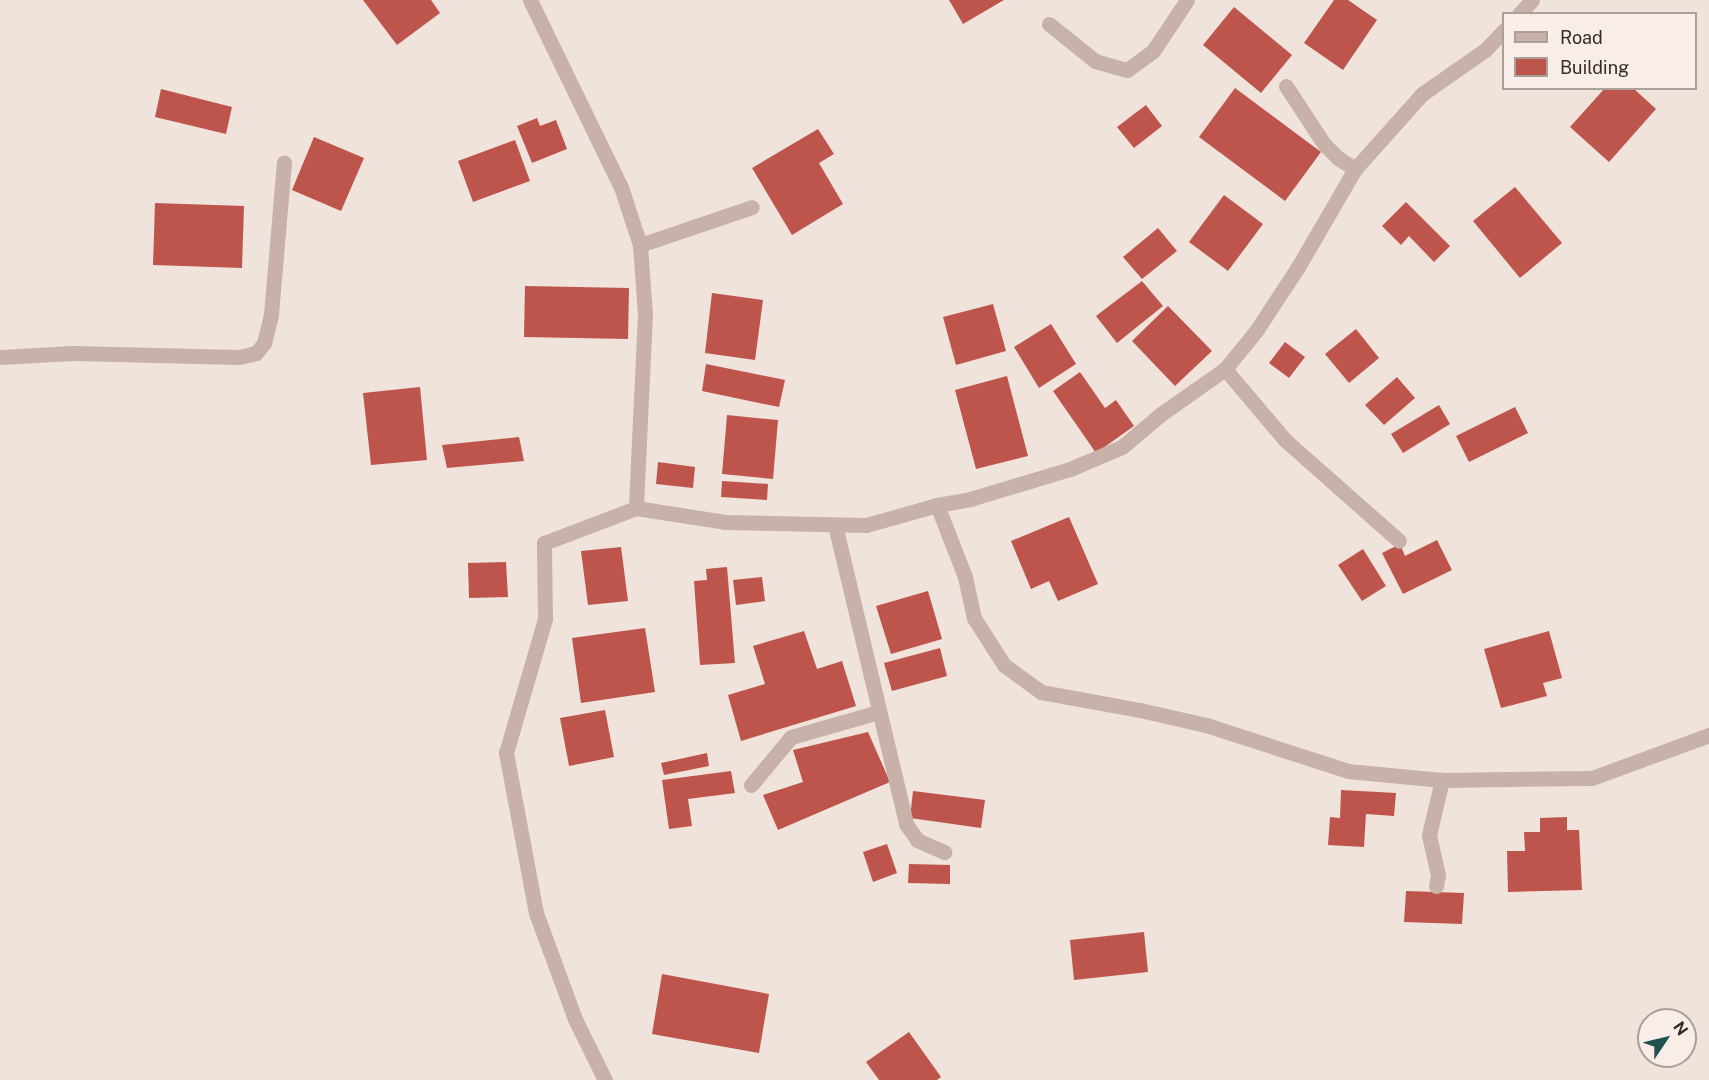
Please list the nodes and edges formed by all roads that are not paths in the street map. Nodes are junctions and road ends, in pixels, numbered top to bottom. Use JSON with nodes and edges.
{"nodes":[{"id":1,"x":530,"y":0,"type":"edge"},
{"id":2,"x":1187,"y":0,"type":"edge"},
{"id":3,"x":1532,"y":0,"type":"edge"},
{"id":4,"x":1521,"y":12,"type":"edge"},
{"id":5,"x":1049,"y":24,"type":"dead end"},
{"id":6,"x":1502,"y":31,"type":"edge"},
{"id":7,"x":1286,"y":86,"type":"dead end"},
{"id":8,"x":284,"y":163,"type":"dead end"},
{"id":9,"x":1355,"y":169,"type":"junction"},
{"id":10,"x":752,"y":207,"type":"dead end"},
{"id":11,"x":640,"y":245,"type":"junction"},
{"id":12,"x":0,"y":357,"type":"edge"},
{"id":13,"x":1225,"y":369,"type":"junction"},
{"id":14,"x":937,"y":505,"type":"junction"},
{"id":15,"x":636,"y":508,"type":"junction"},
{"id":16,"x":834,"y":525,"type":"junction"},
{"id":17,"x":1399,"y":541,"type":"dead end"},
{"id":18,"x":878,"y":712,"type":"junction"},
{"id":19,"x":1709,"y":735,"type":"edge"},
{"id":20,"x":1442,"y":780,"type":"junction"},
{"id":21,"x":751,"y":785,"type":"dead end"},
{"id":22,"x":944,"y":852,"type":"dead end"},
{"id":23,"x":1436,"y":886,"type":"dead end"},
{"id":24,"x":605,"y":1080,"type":"edge"}],
"edges":[{"from":1,"to":11,"type":"street"},
{"from":2,"to":5,"type":"street"},
{"from":3,"to":4,"type":"street"},
{"from":6,"to":9,"type":"street"},
{"from":7,"to":9,"type":"street"},
{"from":8,"to":12,"type":"street"},
{"from":9,"to":13,"type":"street"},
{"from":10,"to":11,"type":"street"},
{"from":11,"to":15,"type":"street"},
{"from":13,"to":14,"type":"street"},
{"from":13,"to":17,"type":"street"},
{"from":14,"to":16,"type":"street"},
{"from":14,"to":20,"type":"street"},
{"from":15,"to":16,"type":"street"},
{"from":15,"to":24,"type":"street"},
{"from":16,"to":18,"type":"street"},
{"from":18,"to":21,"type":"street"},
{"from":18,"to":22,"type":"street"},
{"from":19,"to":20,"type":"street"},
{"from":20,"to":23,"type":"street"}]}
